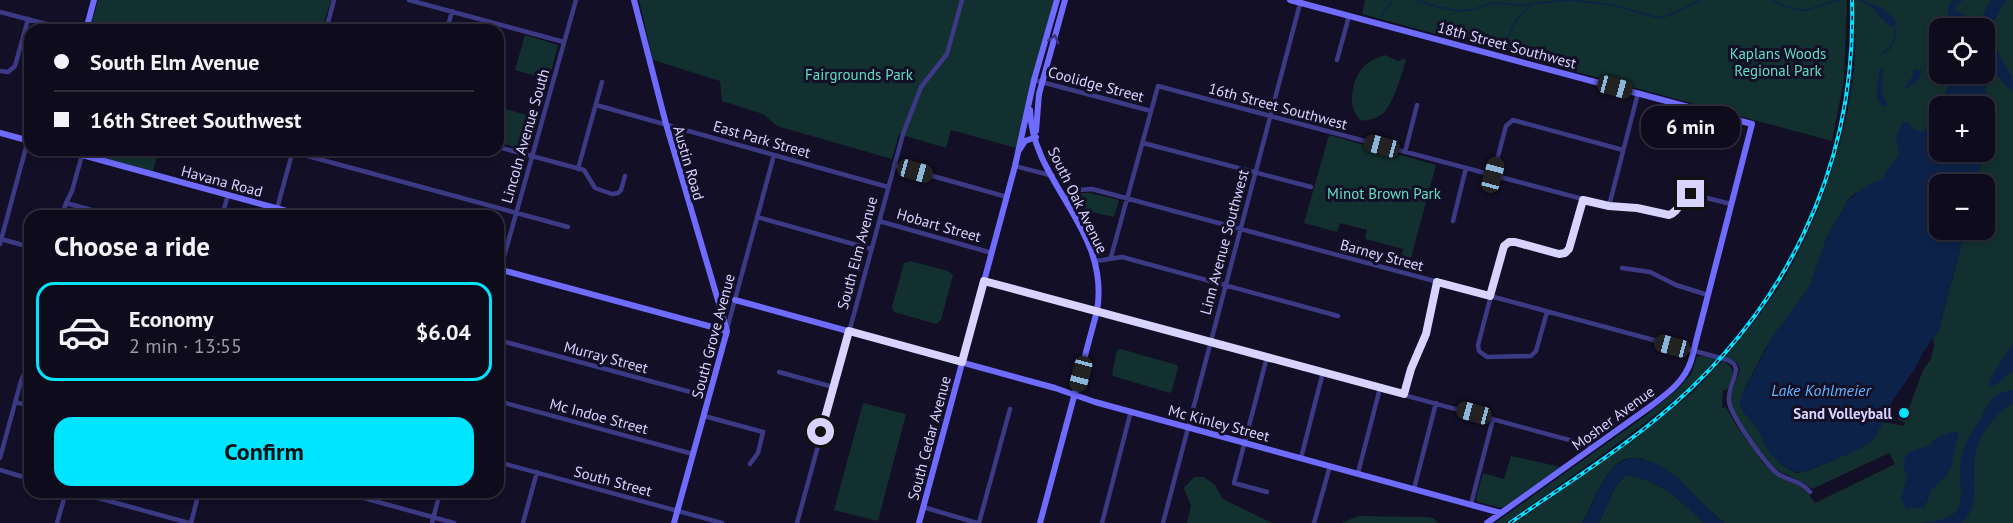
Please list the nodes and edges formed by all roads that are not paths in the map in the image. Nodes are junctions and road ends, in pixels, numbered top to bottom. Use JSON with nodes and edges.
{"nodes":[{"id":1,"x":94,"y":0,"type":"edge"},
{"id":2,"x":334,"y":0,"type":"edge"},
{"id":3,"x":409,"y":0,"type":"edge"},
{"id":4,"x":576,"y":0,"type":"edge"},
{"id":5,"x":634,"y":0,"type":"edge"},
{"id":6,"x":962,"y":0,"type":"edge"},
{"id":7,"x":1057,"y":0,"type":"edge"},
{"id":8,"x":1065,"y":0,"type":"edge"},
{"id":9,"x":1290,"y":0,"type":"edge"},
{"id":10,"x":1300,"y":1,"type":"edge"},
{"id":11,"x":0,"y":12,"type":"edge"},
{"id":12,"x":452,"y":12,"type":"junction"},
{"id":13,"x":1349,"y":16,"type":"junction"},
{"id":14,"x":28,"y":19,"type":"junction"},
{"id":15,"x":27,"y":24,"type":"edge"},
{"id":16,"x":47,"y":24,"type":"edge"},
{"id":17,"x":88,"y":24,"type":"edge"},
{"id":18,"x":328,"y":24,"type":"edge"},
{"id":19,"x":449,"y":24,"type":"edge"},
{"id":20,"x":497,"y":24,"type":"edge"},
{"id":21,"x":504,"y":26,"type":"edge"},
{"id":22,"x":24,"y":33,"type":"edge"},
{"id":23,"x":564,"y":42,"type":"junction"},
{"id":24,"x":1337,"y":60,"type":"dead end"},
{"id":25,"x":0,"y":71,"type":"edge"},
{"id":26,"x":1034,"y":80,"type":"junction"},
{"id":27,"x":602,"y":82,"type":"dead end"},
{"id":28,"x":1042,"y":82,"type":"junction"},
{"id":29,"x":1638,"y":93,"type":"junction"},
{"id":30,"x":1031,"y":97,"type":"junction"},
{"id":31,"x":596,"y":105,"type":"junction"},
{"id":32,"x":1417,"y":105,"type":"dead end"},
{"id":33,"x":1695,"y":109,"type":"junction"},
{"id":34,"x":1151,"y":111,"type":"junction"},
{"id":35,"x":1270,"y":116,"type":"junction"},
{"id":36,"x":666,"y":124,"type":"junction"},
{"id":37,"x":1752,"y":124,"type":"joint"},
{"id":38,"x":0,"y":133,"type":"edge"},
{"id":39,"x":1688,"y":135,"type":"dead end"},
{"id":40,"x":1036,"y":137,"type":"junction"},
{"id":41,"x":24,"y":140,"type":"edge"},
{"id":42,"x":1143,"y":143,"type":"junction"},
{"id":43,"x":504,"y":149,"type":"edge"},
{"id":44,"x":1623,"y":150,"type":"junction"},
{"id":45,"x":1019,"y":151,"type":"junction"},
{"id":46,"x":1405,"y":152,"type":"junction"},
{"id":47,"x":774,"y":155,"type":"junction"},
{"id":48,"x":25,"y":156,"type":"edge"},
{"id":49,"x":82,"y":156,"type":"edge"},
{"id":50,"x":86,"y":156,"type":"edge"},
{"id":51,"x":292,"y":156,"type":"edge"},
{"id":52,"x":311,"y":156,"type":"edge"},
{"id":53,"x":532,"y":156,"type":"junction"},
{"id":54,"x":894,"y":165,"type":"junction"},
{"id":55,"x":1016,"y":166,"type":"junction"},
{"id":56,"x":1466,"y":168,"type":"junction"},
{"id":57,"x":578,"y":169,"type":"junction"},
{"id":58,"x":1255,"y":173,"type":"junction"},
{"id":59,"x":1493,"y":175,"type":"junction"},
{"id":60,"x":625,"y":176,"type":"dead end"},
{"id":61,"x":1053,"y":176,"type":"junction"},
{"id":62,"x":888,"y":187,"type":"junction"},
{"id":63,"x":1311,"y":188,"type":"dead end"},
{"id":64,"x":228,"y":195,"type":"junction"},
{"id":65,"x":1007,"y":197,"type":"junction"},
{"id":66,"x":1065,"y":197,"type":"junction"},
{"id":67,"x":1128,"y":199,"type":"junction"},
{"id":68,"x":1583,"y":200,"type":"junction"},
{"id":69,"x":66,"y":203,"type":"junction"},
{"id":70,"x":1731,"y":204,"type":"junction"},
{"id":71,"x":1609,"y":206,"type":"junction"},
{"id":72,"x":278,"y":208,"type":"junction"},
{"id":73,"x":64,"y":210,"type":"edge"},
{"id":74,"x":91,"y":210,"type":"edge"},
{"id":75,"x":224,"y":210,"type":"edge"},
{"id":76,"x":285,"y":210,"type":"edge"},
{"id":77,"x":516,"y":213,"type":"junction"},
{"id":78,"x":757,"y":217,"type":"junction"},
{"id":79,"x":879,"y":221,"type":"junction"},
{"id":80,"x":1453,"y":221,"type":"dead end"},
{"id":81,"x":568,"y":227,"type":"dead end"},
{"id":82,"x":1240,"y":229,"type":"junction"},
{"id":83,"x":1,"y":242,"type":"edge"},
{"id":84,"x":24,"y":246,"type":"edge"},
{"id":85,"x":871,"y":249,"type":"junction"},
{"id":86,"x":504,"y":253,"type":"edge"},
{"id":87,"x":992,"y":253,"type":"junction"},
{"id":88,"x":1111,"y":257,"type":"junction"},
{"id":89,"x":1096,"y":261,"type":"junction"},
{"id":90,"x":1622,"y":268,"type":"dead end"},
{"id":91,"x":504,"y":270,"type":"edge"},
{"id":92,"x":984,"y":281,"type":"junction"},
{"id":93,"x":1437,"y":282,"type":"junction"},
{"id":94,"x":1225,"y":285,"type":"junction"},
{"id":95,"x":1708,"y":295,"type":"junction"},
{"id":96,"x":1490,"y":296,"type":"junction"},
{"id":97,"x":735,"y":300,"type":"junction"},
{"id":98,"x":1097,"y":311,"type":"junction"},
{"id":99,"x":1546,"y":312,"type":"junction"},
{"id":100,"x":1338,"y":316,"type":"dead end"},
{"id":101,"x":726,"y":331,"type":"junction"},
{"id":102,"x":849,"y":331,"type":"junction"},
{"id":103,"x":504,"y":342,"type":"edge"},
{"id":104,"x":1210,"y":342,"type":"junction"},
{"id":105,"x":1693,"y":351,"type":"junction"},
{"id":106,"x":1267,"y":357,"type":"junction"},
{"id":107,"x":962,"y":362,"type":"junction"},
{"id":108,"x":24,"y":372,"type":"edge"},
{"id":109,"x":779,"y":372,"type":"dead end"},
{"id":110,"x":1323,"y":372,"type":"junction"},
{"id":111,"x":833,"y":387,"type":"junction"},
{"id":112,"x":1380,"y":388,"type":"junction"},
{"id":113,"x":1404,"y":394,"type":"junction"},
{"id":114,"x":1075,"y":395,"type":"junction"},
{"id":115,"x":709,"y":397,"type":"junction"},
{"id":116,"x":15,"y":402,"type":"junction"},
{"id":117,"x":504,"y":403,"type":"edge"},
{"id":118,"x":1436,"y":403,"type":"junction"},
{"id":119,"x":24,"y":404,"type":"edge"},
{"id":120,"x":1010,"y":409,"type":"dead end"},
{"id":121,"x":1131,"y":411,"type":"junction"},
{"id":122,"x":704,"y":416,"type":"junction"},
{"id":123,"x":1493,"y":418,"type":"junction"},
{"id":124,"x":1188,"y":427,"type":"junction"},
{"id":125,"x":1245,"y":442,"type":"junction"},
{"id":126,"x":1595,"y":447,"type":"junction"},
{"id":127,"x":693,"y":454,"type":"junction"},
{"id":128,"x":0,"y":458,"type":"edge"},
{"id":129,"x":1301,"y":458,"type":"junction"},
{"id":130,"x":504,"y":464,"type":"edge"},
{"id":131,"x":750,"y":464,"type":"dead end"},
{"id":132,"x":1330,"y":466,"type":"junction"},
{"id":133,"x":0,"y":470,"type":"edge"},
{"id":134,"x":537,"y":472,"type":"junction"},
{"id":135,"x":1358,"y":473,"type":"junction"},
{"id":136,"x":24,"y":477,"type":"edge"},
{"id":137,"x":1414,"y":489,"type":"junction"},
{"id":138,"x":1267,"y":492,"type":"dead end"},
{"id":139,"x":1810,"y":492,"type":"dead end"},
{"id":140,"x":64,"y":498,"type":"edge"},
{"id":141,"x":98,"y":498,"type":"edge"},
{"id":142,"x":198,"y":498,"type":"edge"},
{"id":143,"x":362,"y":498,"type":"edge"},
{"id":144,"x":438,"y":498,"type":"edge"},
{"id":145,"x":1471,"y":504,"type":"junction"},
{"id":146,"x":923,"y":507,"type":"junction"},
{"id":147,"x":677,"y":511,"type":"junction"},
{"id":148,"x":1502,"y":513,"type":"junction"},
{"id":149,"x":433,"y":520,"type":"edge"},
{"id":150,"x":57,"y":523,"type":"edge"},
{"id":151,"x":190,"y":523,"type":"edge"},
{"id":152,"x":454,"y":523,"type":"edge"},
{"id":153,"x":523,"y":523,"type":"edge"},
{"id":154,"x":674,"y":523,"type":"edge"},
{"id":155,"x":722,"y":523,"type":"edge"},
{"id":156,"x":796,"y":523,"type":"edge"},
{"id":157,"x":918,"y":523,"type":"edge"},
{"id":158,"x":978,"y":523,"type":"edge"},
{"id":159,"x":1040,"y":523,"type":"edge"},
{"id":160,"x":1102,"y":523,"type":"edge"},
{"id":161,"x":1163,"y":523,"type":"edge"},
{"id":162,"x":1314,"y":523,"type":"edge"},
{"id":163,"x":1487,"y":523,"type":"edge"}],
"edges":[{"from":1,"to":17,"type":"street"},
{"from":2,"to":18,"type":"street"},
{"from":3,"to":12,"type":"street"},
{"from":4,"to":23,"type":"street","name":"Lincoln Avenue South"},
{"from":5,"to":36,"type":"street","name":"Austin Road"},
{"from":6,"to":54,"type":"street","name":"South Elm Avenue"},
{"from":7,"to":26,"type":"street","name":"South Cedar Avenue"},
{"from":28,"to":8,"type":"street","one_way":true},
{"from":9,"to":10,"type":"street","name":"18th Street Southwest"},
{"from":10,"to":13,"type":"street","name":"18th Street Southwest"},
{"from":10,"to":35,"type":"street","name":"Linn Avenue Southwest"},
{"from":11,"to":14,"type":"street"},
{"from":12,"to":19,"type":"street"},
{"from":12,"to":20,"type":"street"},
{"from":13,"to":24,"type":"street"},
{"from":13,"to":29,"type":"street","name":"18th Street Southwest"},
{"from":14,"to":15,"type":"street"},
{"from":14,"to":16,"type":"street"},
{"from":21,"to":23,"type":"street"},
{"from":22,"to":25,"type":"street"},
{"from":23,"to":53,"type":"street","name":"Lincoln Avenue South"},
{"from":26,"to":28,"type":"street","name":"Coolidge Street"},
{"from":26,"to":30,"type":"street","name":"South Cedar Avenue"},
{"from":27,"to":31,"type":"street"},
{"from":28,"to":34,"type":"street","name":"Coolidge Street"},
{"from":28,"to":40,"type":"street"},
{"from":29,"to":33,"type":"street","name":"18th Street Southwest"},
{"from":29,"to":44,"type":"street"},
{"from":30,"to":40,"type":"street","name":"South Oak Avenue"},
{"from":30,"to":45,"type":"street","name":"South Cedar Avenue"},
{"from":31,"to":36,"type":"street","name":"East Park Street"},
{"from":31,"to":57,"type":"street"},
{"from":32,"to":46,"type":"street"},
{"from":33,"to":37,"type":"street","name":"18th Street Southwest"},
{"from":33,"to":39,"type":"street"},
{"from":34,"to":35,"type":"street","name":"16th Street Southwest"},
{"from":34,"to":42,"type":"street"},
{"from":35,"to":46,"type":"street","name":"16th Street Southwest"},
{"from":35,"to":58,"type":"street","name":"Linn Avenue Southwest"},
{"from":36,"to":47,"type":"street","name":"East Park Street"},
{"from":36,"to":101,"type":"street","name":"Austin Road"},
{"from":37,"to":70,"type":"street","name":"Mosher Avenue"},
{"from":38,"to":41,"type":"street"},
{"from":40,"to":45,"type":"street"},
{"from":40,"to":61,"type":"street","name":"South Oak Avenue"},
{"from":42,"to":58,"type":"street"},
{"from":42,"to":67,"type":"street"},
{"from":43,"to":53,"type":"street"},
{"from":44,"to":59,"type":"street"},
{"from":44,"to":71,"type":"street"},
{"from":45,"to":55,"type":"street","name":"South Cedar Avenue"},
{"from":46,"to":56,"type":"street","name":"16th Street Southwest"},
{"from":47,"to":62,"type":"street","name":"East Park Street"},
{"from":47,"to":78,"type":"street","name":"South Grove Avenue"},
{"from":48,"to":83,"type":"street"},
{"from":49,"to":69,"type":"street"},
{"from":50,"to":64,"type":"street","name":"Havana Road"},
{"from":51,"to":72,"type":"street"},
{"from":52,"to":77,"type":"street"},
{"from":53,"to":57,"type":"street"},
{"from":53,"to":77,"type":"street","name":"Lincoln Avenue South"},
{"from":54,"to":62,"type":"street","name":"South Elm Avenue"},
{"from":54,"to":65,"type":"street"},
{"from":55,"to":61,"type":"street"},
{"from":55,"to":65,"type":"street","name":"South Cedar Avenue"},
{"from":56,"to":59,"type":"street","name":"16th Street Southwest"},
{"from":56,"to":80,"type":"street"},
{"from":57,"to":60,"type":"street"},
{"from":58,"to":63,"type":"street"},
{"from":58,"to":82,"type":"street","name":"Linn Avenue Southwest"},
{"from":59,"to":68,"type":"street","name":"16th Street Southwest"},
{"from":61,"to":66,"type":"street","name":"South Oak Avenue"},
{"from":62,"to":79,"type":"street","name":"South Elm Avenue"},
{"from":64,"to":72,"type":"street","name":"Havana Road"},
{"from":64,"to":75,"type":"street"},
{"from":65,"to":87,"type":"street","name":"South Cedar Avenue"},
{"from":66,"to":67,"type":"street","name":"Barney Street"},
{"from":66,"to":89,"type":"street","name":"South Oak Avenue"},
{"from":67,"to":82,"type":"street","name":"Barney Street"},
{"from":67,"to":88,"type":"street"},
{"from":68,"to":71,"type":"street","name":"16th Street Southwest"},
{"from":68,"to":96,"type":"street"},
{"from":69,"to":73,"type":"street"},
{"from":69,"to":74,"type":"street"},
{"from":70,"to":71,"type":"street","name":"16th Street Southwest"},
{"from":70,"to":95,"type":"street","name":"Mosher Avenue"},
{"from":72,"to":76,"type":"street","name":"Havana Road"},
{"from":77,"to":81,"type":"street"},
{"from":77,"to":86,"type":"street","name":"Lincoln Avenue South"},
{"from":78,"to":85,"type":"street"},
{"from":78,"to":97,"type":"street","name":"South Grove Avenue"},
{"from":79,"to":85,"type":"street","name":"South Elm Avenue"},
{"from":79,"to":87,"type":"street","name":"Hobart Street"},
{"from":82,"to":93,"type":"street","name":"Barney Street"},
{"from":82,"to":94,"type":"street","name":"Linn Avenue Southwest"},
{"from":83,"to":84,"type":"street"},
{"from":85,"to":102,"type":"street","name":"South Elm Avenue"},
{"from":87,"to":92,"type":"street","name":"South Cedar Avenue"},
{"from":88,"to":89,"type":"street"},
{"from":88,"to":94,"type":"street"},
{"from":89,"to":98,"type":"street","name":"South Oak Avenue"},
{"from":90,"to":95,"type":"street"},
{"from":91,"to":101,"type":"street"},
{"from":92,"to":98,"type":"street"},
{"from":92,"to":107,"type":"street","name":"South Cedar Avenue"},
{"from":93,"to":96,"type":"street","name":"Barney Street"},
{"from":93,"to":113,"type":"street"},
{"from":94,"to":100,"type":"street"},
{"from":94,"to":104,"type":"street","name":"Linn Avenue Southwest"},
{"from":95,"to":105,"type":"street","name":"Mosher Avenue"},
{"from":96,"to":99,"type":"street","name":"Barney Street"},
{"from":96,"to":99,"type":"street"},
{"from":97,"to":101,"type":"street","name":"South Grove Avenue"},
{"from":97,"to":102,"type":"street","name":"Mc Kinley Street"},
{"from":98,"to":104,"type":"street"},
{"from":98,"to":114,"type":"street","name":"South Oak Avenue"},
{"from":99,"to":105,"type":"street","name":"Barney Street"},
{"from":101,"to":115,"type":"street","name":"South Grove Avenue"},
{"from":102,"to":107,"type":"street","name":"Mc Kinley Street"},
{"from":102,"to":111,"type":"street","name":"South Elm Avenue"},
{"from":103,"to":115,"type":"street","name":"Murray Street"},
{"from":104,"to":106,"type":"street"},
{"from":104,"to":124,"type":"street","name":"Linn Avenue Southwest"},
{"from":105,"to":126,"type":"street","name":"Mosher Avenue"},
{"from":105,"to":139,"type":"street","name":"Barney Street"},
{"from":106,"to":110,"type":"street"},
{"from":106,"to":125,"type":"street"},
{"from":107,"to":114,"type":"street","name":"Mc Kinley Street"},
{"from":107,"to":146,"type":"street","name":"South Cedar Avenue"},
{"from":108,"to":116,"type":"street"},
{"from":109,"to":111,"type":"street"},
{"from":110,"to":112,"type":"street"},
{"from":110,"to":129,"type":"street"},
{"from":111,"to":156,"type":"street","name":"South Elm Avenue"},
{"from":112,"to":113,"type":"street"},
{"from":112,"to":135,"type":"street"},
{"from":113,"to":118,"type":"street"},
{"from":114,"to":121,"type":"street","name":"Mc Kinley Street"},
{"from":114,"to":159,"type":"street","name":"South Oak Avenue"},
{"from":115,"to":122,"type":"street","name":"South Grove Avenue"},
{"from":116,"to":119,"type":"street"},
{"from":116,"to":128,"type":"street"},
{"from":117,"to":127,"type":"street","name":"Mc Indoe Street"},
{"from":118,"to":123,"type":"street"},
{"from":118,"to":137,"type":"street"},
{"from":120,"to":158,"type":"street"},
{"from":121,"to":124,"type":"street","name":"Mc Kinley Street"},
{"from":121,"to":160,"type":"street"},
{"from":122,"to":127,"type":"street","name":"South Grove Avenue"},
{"from":122,"to":131,"type":"street"},
{"from":123,"to":126,"type":"street"},
{"from":123,"to":145,"type":"street"},
{"from":124,"to":125,"type":"street","name":"Mc Kinley Street"},
{"from":124,"to":161,"type":"street","name":"Linn Avenue Southwest"},
{"from":125,"to":129,"type":"street","name":"Mc Kinley Street"},
{"from":125,"to":138,"type":"street"},
{"from":126,"to":148,"type":"street","name":"Mosher Avenue"},
{"from":127,"to":147,"type":"street","name":"South Grove Avenue"},
{"from":129,"to":132,"type":"street","name":"Mc Kinley Street"},
{"from":130,"to":134,"type":"street","name":"South Street"},
{"from":132,"to":135,"type":"street","name":"Mc Kinley Street"},
{"from":132,"to":162,"type":"street"},
{"from":133,"to":136,"type":"street"},
{"from":134,"to":147,"type":"street","name":"South Street"},
{"from":134,"to":153,"type":"street"},
{"from":135,"to":137,"type":"street","name":"Mc Kinley Street"},
{"from":137,"to":145,"type":"street","name":"Mc Kinley Street"},
{"from":140,"to":150,"type":"street"},
{"from":141,"to":151,"type":"street"},
{"from":142,"to":151,"type":"street"},
{"from":143,"to":149,"type":"street"},
{"from":144,"to":149,"type":"street"},
{"from":145,"to":148,"type":"street","name":"Mc Kinley Street"},
{"from":146,"to":157,"type":"street","name":"South Cedar Avenue"},
{"from":146,"to":158,"type":"street"},
{"from":147,"to":154,"type":"street","name":"South Grove Avenue"},
{"from":147,"to":155,"type":"street","name":"South Street"},
{"from":148,"to":163,"type":"street","name":"Mosher Avenue"},
{"from":149,"to":152,"type":"street"}]}
